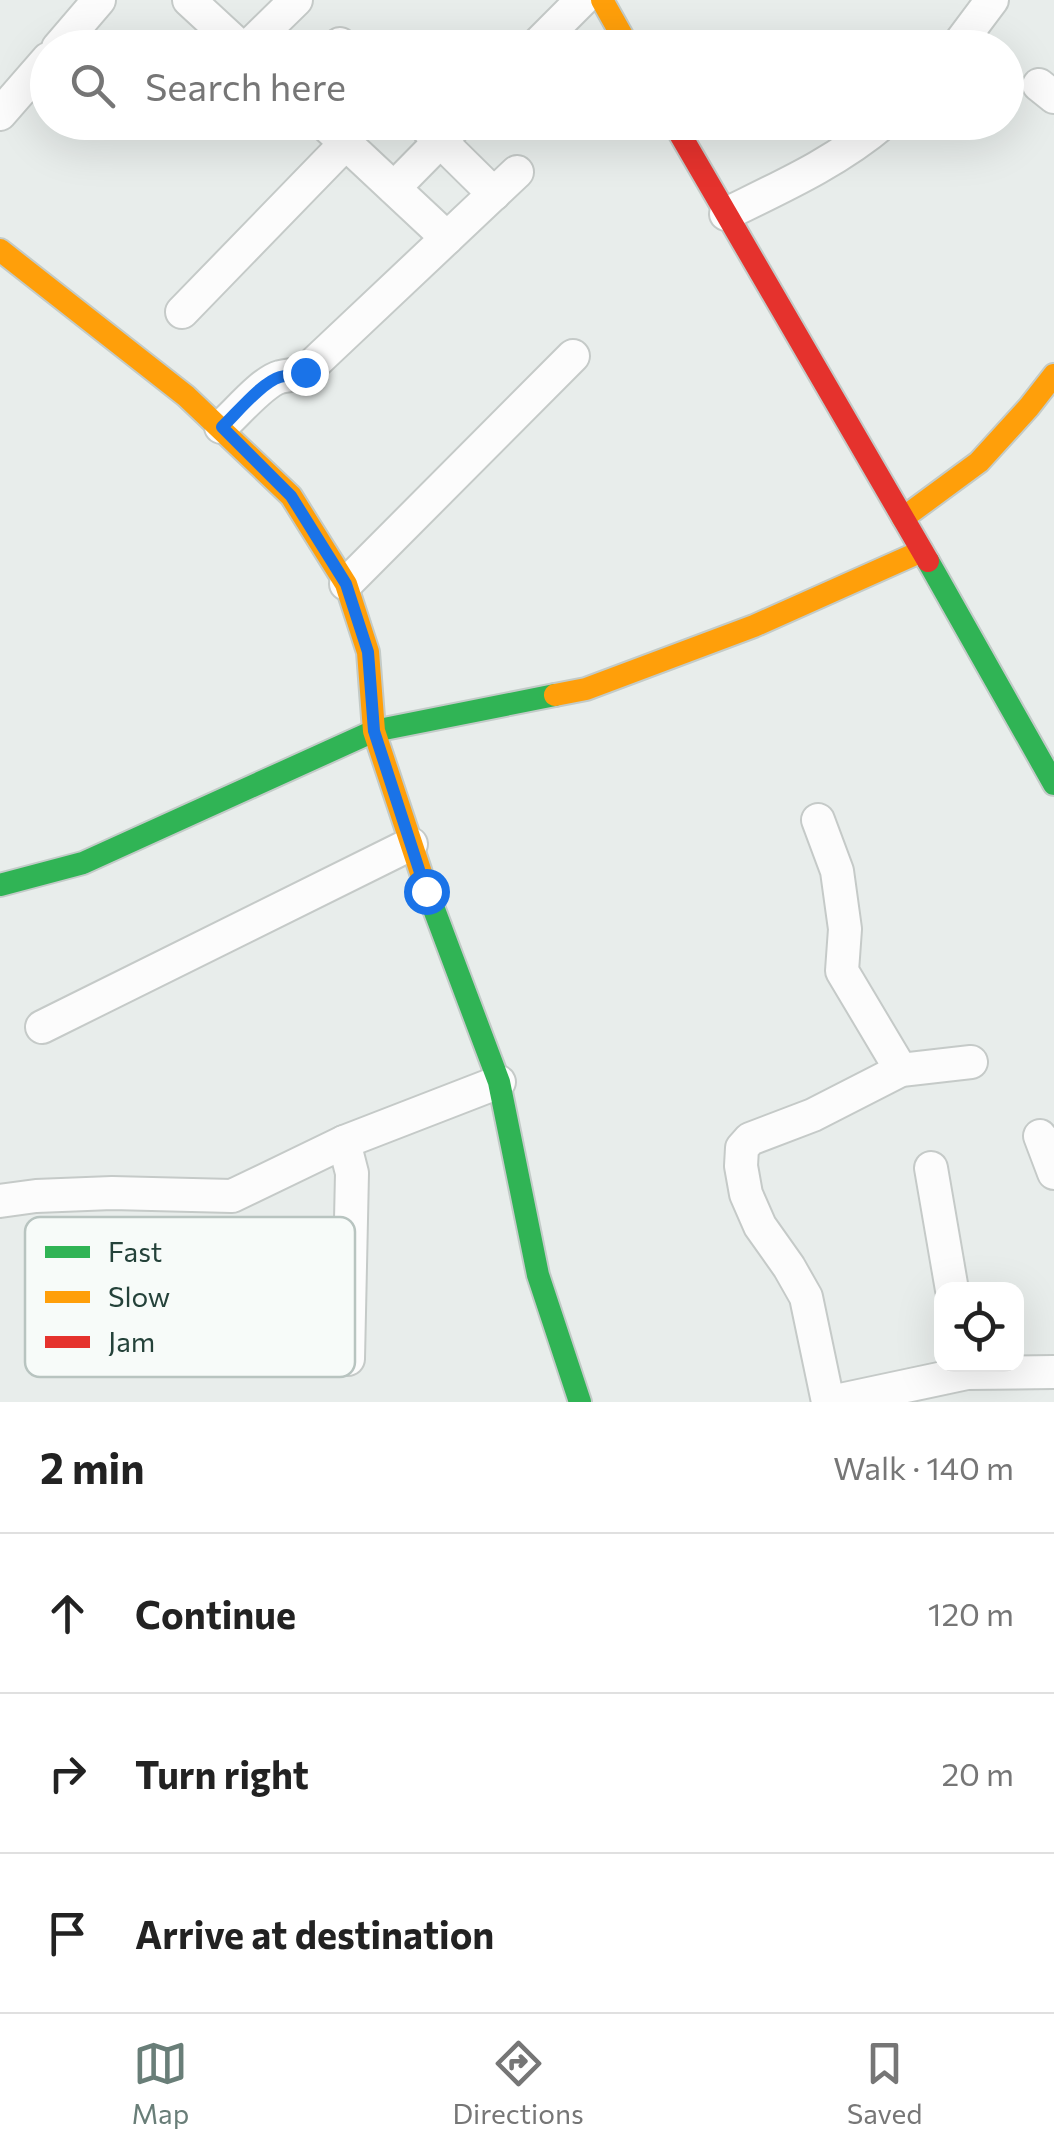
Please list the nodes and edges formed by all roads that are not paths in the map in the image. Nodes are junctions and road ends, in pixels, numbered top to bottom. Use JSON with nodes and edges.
{"nodes":[{"id":1,"x":99,"y":0,"type":"edge"},
{"id":2,"x":188,"y":0,"type":"edge"},
{"id":3,"x":296,"y":0,"type":"edge"},
{"id":4,"x":582,"y":0,"type":"edge"},
{"id":5,"x":602,"y":0,"type":"edge"},
{"id":6,"x":992,"y":0,"type":"edge"},
{"id":7,"x":73,"y":30,"type":"edge"},
{"id":8,"x":223,"y":30,"type":"edge"},
{"id":9,"x":264,"y":30,"type":"edge"},
{"id":10,"x":552,"y":30,"type":"edge"},
{"id":11,"x":619,"y":30,"type":"edge"},
{"id":12,"x":970,"y":30,"type":"edge"},
{"id":13,"x":30,"y":80,"type":"edge"},
{"id":14,"x":0,"y":114,"type":"edge"},
{"id":15,"x":328,"y":140,"type":"edge"},
{"id":16,"x":342,"y":140,"type":"edge"},
{"id":17,"x":431,"y":140,"type":"edge"},
{"id":18,"x":453,"y":140,"type":"edge"},
{"id":19,"x":683,"y":140,"type":"edge"},
{"id":20,"x":863,"y":140,"type":"edge"},
{"id":21,"x":394,"y":188,"type":"junction"},
{"id":22,"x":726,"y":214,"type":"junction"},
{"id":23,"x":447,"y":238,"type":"junction"},
{"id":24,"x":0,"y":250,"type":"edge"},
{"id":25,"x":182,"y":312,"type":"dead end"},
{"id":26,"x":574,"y":356,"type":"dead end"},
{"id":27,"x":1054,"y":375,"type":"edge"},
{"id":28,"x":222,"y":427,"type":"junction"},
{"id":29,"x":903,"y":518,"type":"junction"},
{"id":30,"x":922,"y":550,"type":"junction"},
{"id":31,"x":346,"y":584,"type":"junction"},
{"id":32,"x":374,"y":731,"type":"junction"},
{"id":33,"x":1054,"y":784,"type":"edge"},
{"id":34,"x":818,"y":820,"type":"dead end"},
{"id":35,"x":411,"y":844,"type":"junction"},
{"id":36,"x":0,"y":885,"type":"edge"},
{"id":37,"x":42,"y":1028,"type":"dead end"},
{"id":38,"x":970,"y":1062,"type":"dead end"},
{"id":39,"x":901,"y":1070,"type":"junction"},
{"id":40,"x":499,"y":1082,"type":"junction"},
{"id":41,"x":1040,"y":1136,"type":"dead end"},
{"id":42,"x":344,"y":1142,"type":"junction"},
{"id":43,"x":931,"y":1168,"type":"dead end"},
{"id":44,"x":1054,"y":1174,"type":"edge"},
{"id":45,"x":0,"y":1201,"type":"edge"},
{"id":46,"x":351,"y":1217,"type":"edge"},
{"id":47,"x":951,"y":1282,"type":"edge"},
{"id":48,"x":1024,"y":1371,"type":"edge"},
{"id":49,"x":954,"y":1372,"type":"edge"},
{"id":50,"x":1054,"y":1372,"type":"edge"},
{"id":51,"x":580,"y":1402,"type":"edge"},
{"id":52,"x":829,"y":1402,"type":"edge"}],
"edges":[{"from":1,"to":7,"type":"street"},
{"from":2,"to":8,"type":"street"},
{"from":3,"to":9,"type":"street"},
{"from":4,"to":10,"type":"street"},
{"from":5,"to":11,"type":"street"},
{"from":6,"to":12,"type":"street"},
{"from":13,"to":14,"type":"street"},
{"from":15,"to":25,"type":"street"},
{"from":16,"to":21,"type":"street"},
{"from":17,"to":21,"type":"street"},
{"from":18,"to":23,"type":"street"},
{"from":19,"to":22,"type":"street"},
{"from":20,"to":22,"type":"street"},
{"from":21,"to":23,"type":"street"},
{"from":22,"to":29,"type":"street"},
{"from":23,"to":28,"type":"street"},
{"from":24,"to":28,"type":"street"},
{"from":26,"to":31,"type":"street"},
{"from":27,"to":29,"type":"street"},
{"from":28,"to":31,"type":"street"},
{"from":29,"to":30,"type":"street"},
{"from":30,"to":32,"type":"street"},
{"from":30,"to":33,"type":"street"},
{"from":31,"to":32,"type":"street"},
{"from":32,"to":35,"type":"street"},
{"from":32,"to":36,"type":"street"},
{"from":34,"to":39,"type":"street"},
{"from":35,"to":37,"type":"street"},
{"from":35,"to":40,"type":"street"},
{"from":38,"to":39,"type":"street"},
{"from":39,"to":52,"type":"street"},
{"from":40,"to":42,"type":"street"},
{"from":40,"to":51,"type":"street"},
{"from":41,"to":44,"type":"street"},
{"from":42,"to":45,"type":"street"},
{"from":42,"to":46,"type":"street"},
{"from":43,"to":47,"type":"street"},
{"from":48,"to":50,"type":"street"},
{"from":49,"to":52,"type":"street"}]}
